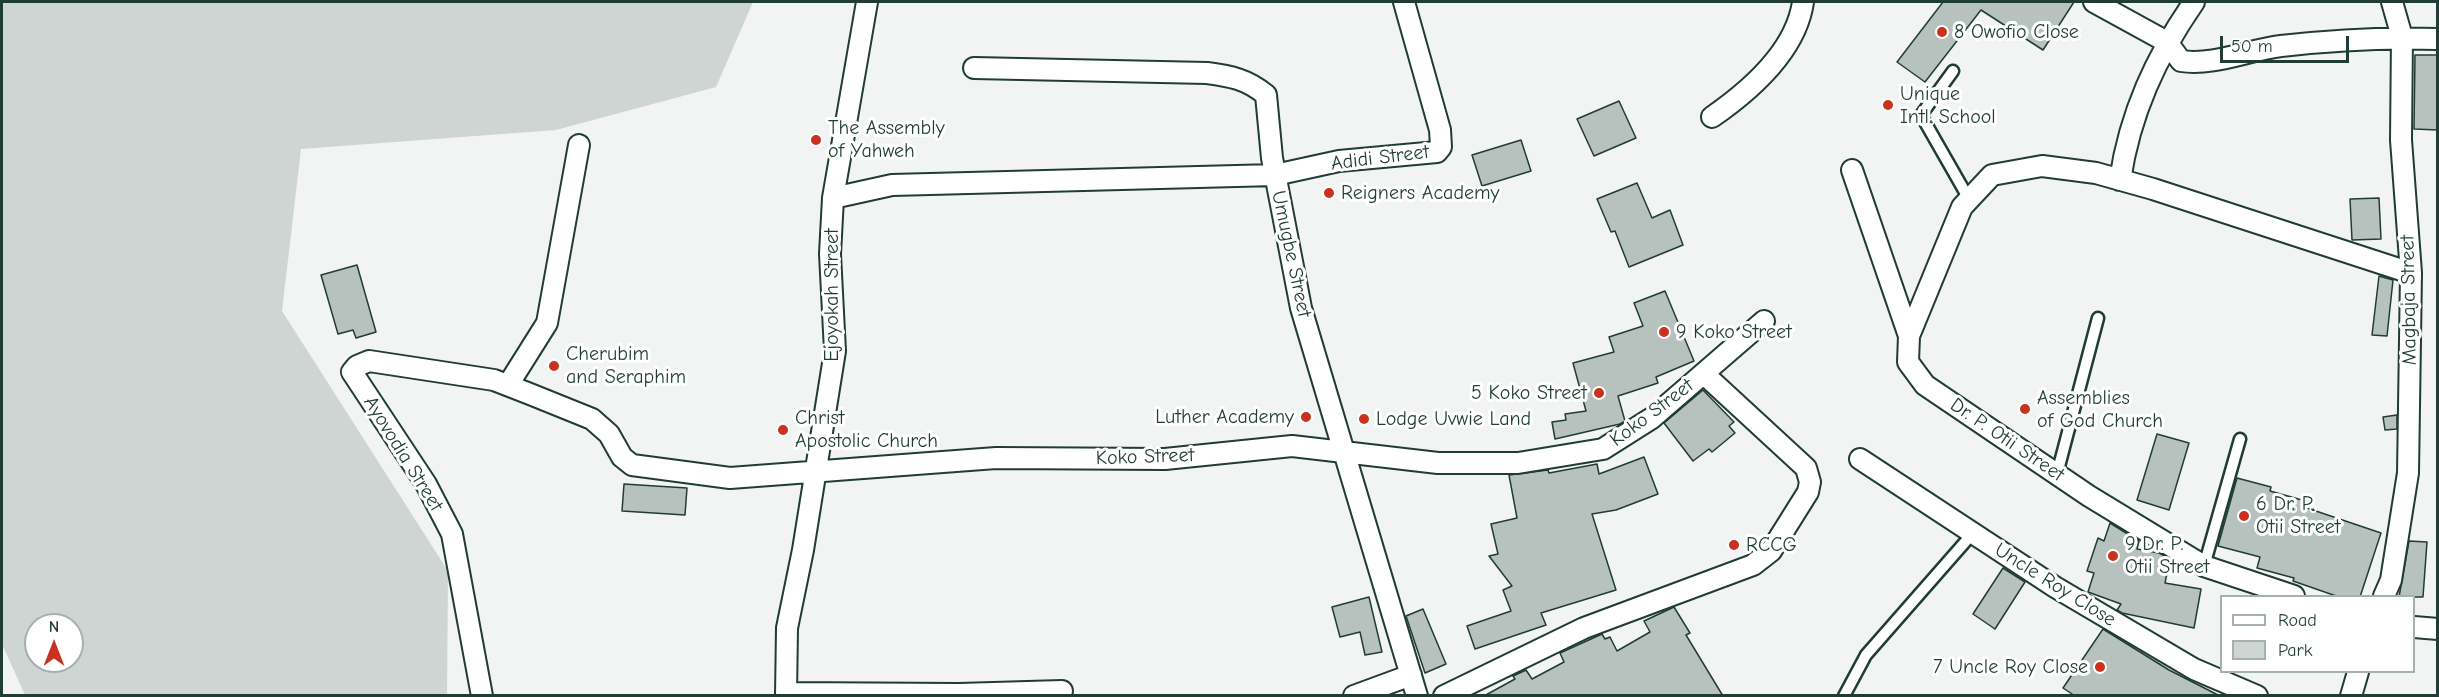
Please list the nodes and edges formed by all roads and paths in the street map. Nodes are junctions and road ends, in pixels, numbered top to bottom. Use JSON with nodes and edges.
{"nodes":[{"id":1,"x":867,"y":2,"type":"edge"},
{"id":2,"x":1405,"y":2,"type":"edge"},
{"id":3,"x":1803,"y":2,"type":"edge"},
{"id":4,"x":2094,"y":2,"type":"edge"},
{"id":5,"x":2194,"y":2,"type":"edge"},
{"id":6,"x":2392,"y":2,"type":"edge"},
{"id":7,"x":2402,"y":37,"type":"junction"},
{"id":8,"x":2438,"y":39,"type":"edge"},
{"id":9,"x":2167,"y":42,"type":"junction"},
{"id":10,"x":974,"y":68,"type":"dead end"},
{"id":11,"x":1953,"y":71,"type":"dead end"},
{"id":12,"x":1712,"y":117,"type":"dead end"},
{"id":13,"x":579,"y":146,"type":"dead end"},
{"id":14,"x":1852,"y":170,"type":"dead end"},
{"id":15,"x":1275,"y":175,"type":"junction"},
{"id":16,"x":2120,"y":180,"type":"junction"},
{"id":17,"x":833,"y":198,"type":"junction"},
{"id":18,"x":1969,"y":199,"type":"junction"},
{"id":19,"x":2411,"y":273,"type":"junction"},
{"id":20,"x":2098,"y":318,"type":"dead end"},
{"id":21,"x":1764,"y":321,"type":"dead end"},
{"id":22,"x":1909,"y":336,"type":"junction"},
{"id":23,"x":1704,"y":374,"type":"junction"},
{"id":24,"x":508,"y":385,"type":"junction"},
{"id":25,"x":2240,"y":439,"type":"dead end"},
{"id":26,"x":1346,"y":452,"type":"junction"},
{"id":27,"x":1860,"y":459,"type":"dead end"},
{"id":28,"x":815,"y":472,"type":"junction"},
{"id":29,"x":2057,"y":474,"type":"junction"},
{"id":30,"x":1973,"y":533,"type":"junction"},
{"id":31,"x":2204,"y":566,"type":"junction"},
{"id":32,"x":2288,"y":595,"type":"edge"},
{"id":33,"x":2385,"y":595,"type":"edge"},
{"id":34,"x":2415,"y":627,"type":"edge"},
{"id":35,"x":2438,"y":629,"type":"edge"},
{"id":36,"x":2358,"y":673,"type":"edge"},
{"id":37,"x":1411,"y":675,"type":"junction"},
{"id":38,"x":1062,"y":691,"type":"dead end"},
{"id":39,"x":786,"y":694,"type":"edge"},
{"id":40,"x":959,"y":695,"type":"edge"},
{"id":41,"x":482,"y":696,"type":"edge"},
{"id":42,"x":1354,"y":696,"type":"edge"},
{"id":43,"x":1417,"y":696,"type":"edge"},
{"id":44,"x":1444,"y":696,"type":"edge"},
{"id":45,"x":1844,"y":696,"type":"edge"},
{"id":46,"x":2257,"y":696,"type":"edge"},
{"id":47,"x":2351,"y":696,"type":"edge"}],
"edges":[{"from":1,"to":17,"type":"street","name":"Ejoyokah Street"},
{"from":2,"to":15,"type":"street","name":"Adidi Street"},
{"from":3,"to":12,"type":"street"},
{"from":4,"to":9,"type":"street"},
{"from":5,"to":9,"type":"street"},
{"from":6,"to":7,"type":"street","name":"Magbaja Street"},
{"from":7,"to":8,"type":"street"},
{"from":7,"to":9,"type":"street"},
{"from":7,"to":19,"type":"street","name":"Magbaja Street"},
{"from":9,"to":16,"type":"street"},
{"from":10,"to":15,"type":"street","name":"Umugbe Street"},
{"from":11,"to":18,"type":"lane"},
{"from":13,"to":24,"type":"street"},
{"from":14,"to":22,"type":"street","name":"Dr. P. Otii Street"},
{"from":15,"to":17,"type":"street"},
{"from":15,"to":26,"type":"street","name":"Umugbe Street"},
{"from":16,"to":18,"type":"street"},
{"from":16,"to":19,"type":"street"},
{"from":17,"to":28,"type":"street","name":"Ejoyokah Street"},
{"from":18,"to":22,"type":"street"},
{"from":19,"to":33,"type":"street","name":"Magbaja Street"},
{"from":20,"to":29,"type":"lane"},
{"from":21,"to":23,"type":"street","name":"Koko Street"},
{"from":22,"to":29,"type":"street","name":"Dr. P. Otii Street"},
{"from":23,"to":26,"type":"street","name":"Koko Street"},
{"from":23,"to":44,"type":"street"},
{"from":24,"to":28,"type":"street","name":"Koko Street"},
{"from":24,"to":41,"type":"street","name":"Ayovodia Street"},
{"from":25,"to":31,"type":"lane"},
{"from":26,"to":28,"type":"street","name":"Koko Street"},
{"from":26,"to":37,"type":"street","name":"Umugbe Street"},
{"from":27,"to":30,"type":"street","name":"Uncle Roy Close"},
{"from":28,"to":39,"type":"street","name":"Ejoyokah Street"},
{"from":29,"to":31,"type":"street","name":"Dr. P. Otii Street"},
{"from":30,"to":45,"type":"lane"},
{"from":30,"to":46,"type":"street","name":"Uncle Roy Close"},
{"from":31,"to":32,"type":"street","name":"Dr. P. Otii Street"},
{"from":34,"to":35,"type":"street"},
{"from":36,"to":47,"type":"street"},
{"from":37,"to":42,"type":"street"},
{"from":37,"to":43,"type":"street","name":"Umugbe Street"},
{"from":38,"to":40,"type":"street"},
{"from":39,"to":40,"type":"street"}]}
